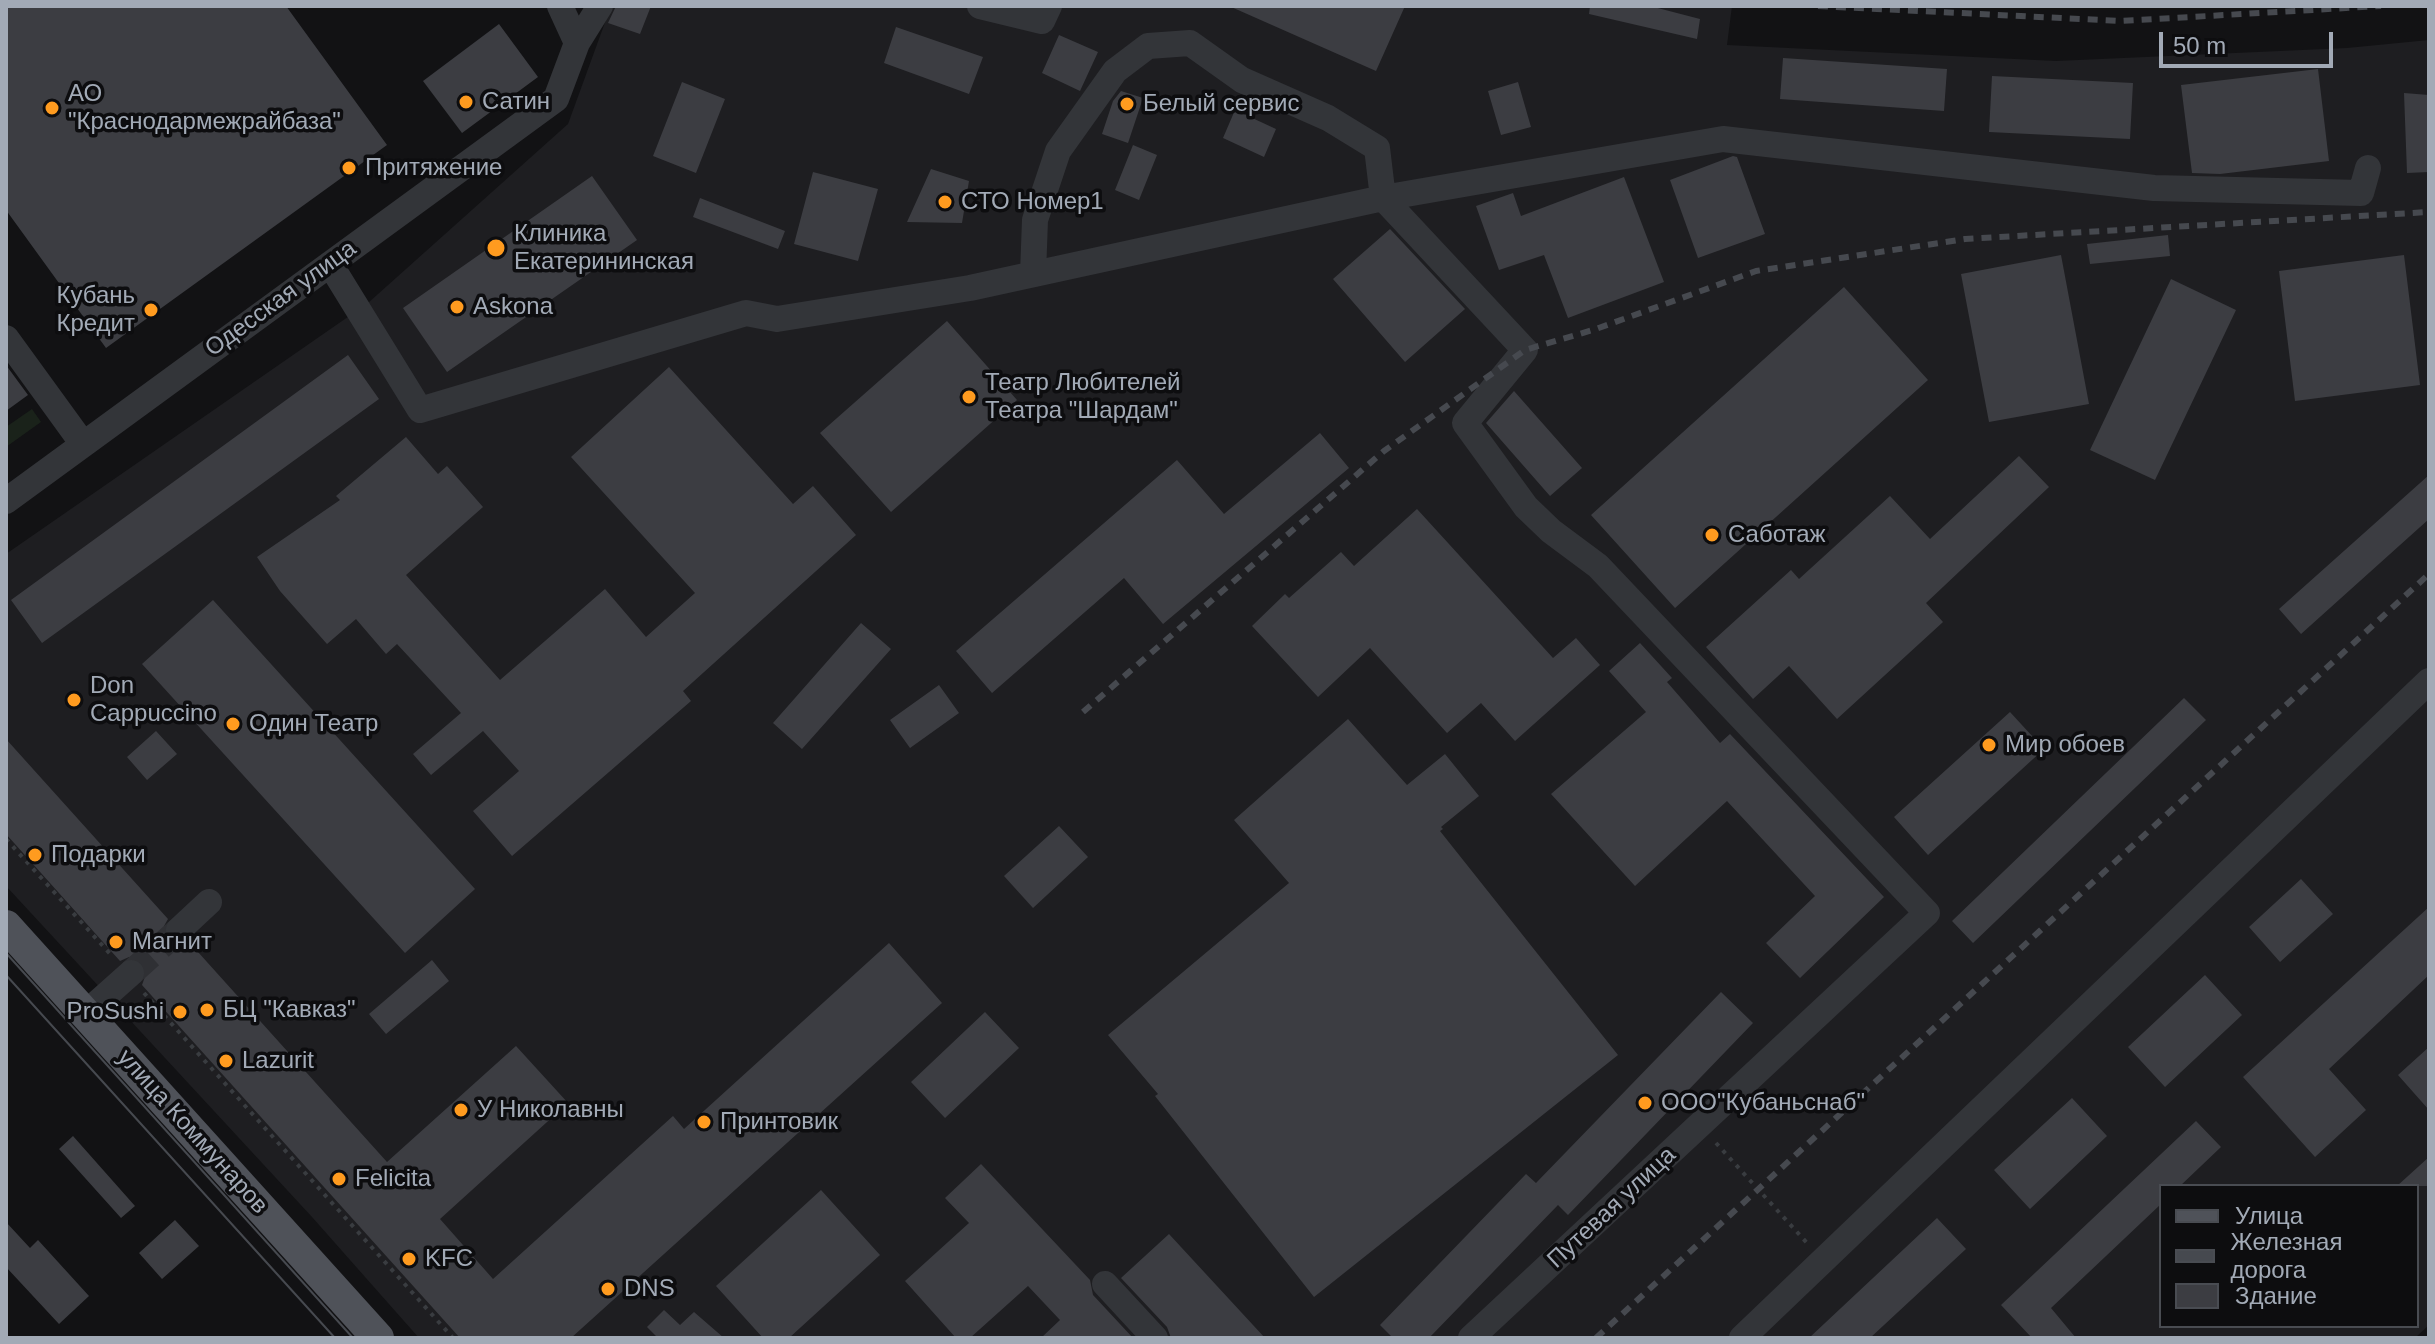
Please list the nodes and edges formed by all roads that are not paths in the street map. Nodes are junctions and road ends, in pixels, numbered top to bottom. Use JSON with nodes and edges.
{"nodes":[{"id":1,"x":560,"y":6,"type":"edge"},
{"id":2,"x":600,"y":6,"type":"edge"},
{"id":3,"x":980,"y":6,"type":"edge"},
{"id":4,"x":1049,"y":6,"type":"edge"},
{"id":5,"x":577,"y":43,"type":"junction"},
{"id":6,"x":2368,"y":168,"type":"dead end"},
{"id":7,"x":1383,"y":198,"type":"junction"},
{"id":8,"x":330,"y":264,"type":"junction"},
{"id":9,"x":1033,"y":274,"type":"junction"},
{"id":10,"x":6,"y":338,"type":"edge"},
{"id":11,"x":83,"y":444,"type":"junction"},
{"id":12,"x":6,"y":501,"type":"edge"},
{"id":13,"x":2429,"y":681,"type":"edge"},
{"id":14,"x":209,"y":902,"type":"dead end"},
{"id":15,"x":6,"y":926,"type":"edge"},
{"id":16,"x":179,"y":930,"type":"tunnel mouth"},
{"id":17,"x":130,"y":974,"type":"tunnel mouth"},
{"id":18,"x":85,"y":1014,"type":"junction"},
{"id":19,"x":1105,"y":1284,"type":"dead end"},
{"id":20,"x":378,"y":1338,"type":"edge"},
{"id":21,"x":1155,"y":1338,"type":"edge"},
{"id":22,"x":1471,"y":1338,"type":"edge"},
{"id":23,"x":1742,"y":1338,"type":"edge"}],
"edges":[{"from":1,"to":5,"type":"street"},
{"from":2,"to":5,"type":"street"},
{"from":3,"to":4,"type":"street"},
{"from":5,"to":8,"type":"street","name":"Одесская улица"},
{"from":6,"to":7,"type":"street"},
{"from":7,"to":9,"type":"street"},
{"from":7,"to":9,"type":"street"},
{"from":7,"to":22,"type":"street","name":"Путевая улица"},
{"from":8,"to":9,"type":"street"},
{"from":8,"to":11,"type":"street","name":"Одесская улица"},
{"from":10,"to":11,"type":"street"},
{"from":11,"to":12,"type":"street","name":"Одесская улица"},
{"from":13,"to":23,"type":"street"},
{"from":14,"to":16,"type":"street"},
{"from":15,"to":18,"type":"main road","name":"улица Коммунаров"},
{"from":17,"to":18,"type":"street"},
{"from":18,"to":20,"type":"main road","name":"улица Коммунаров"},
{"from":19,"to":21,"type":"street"}]}
